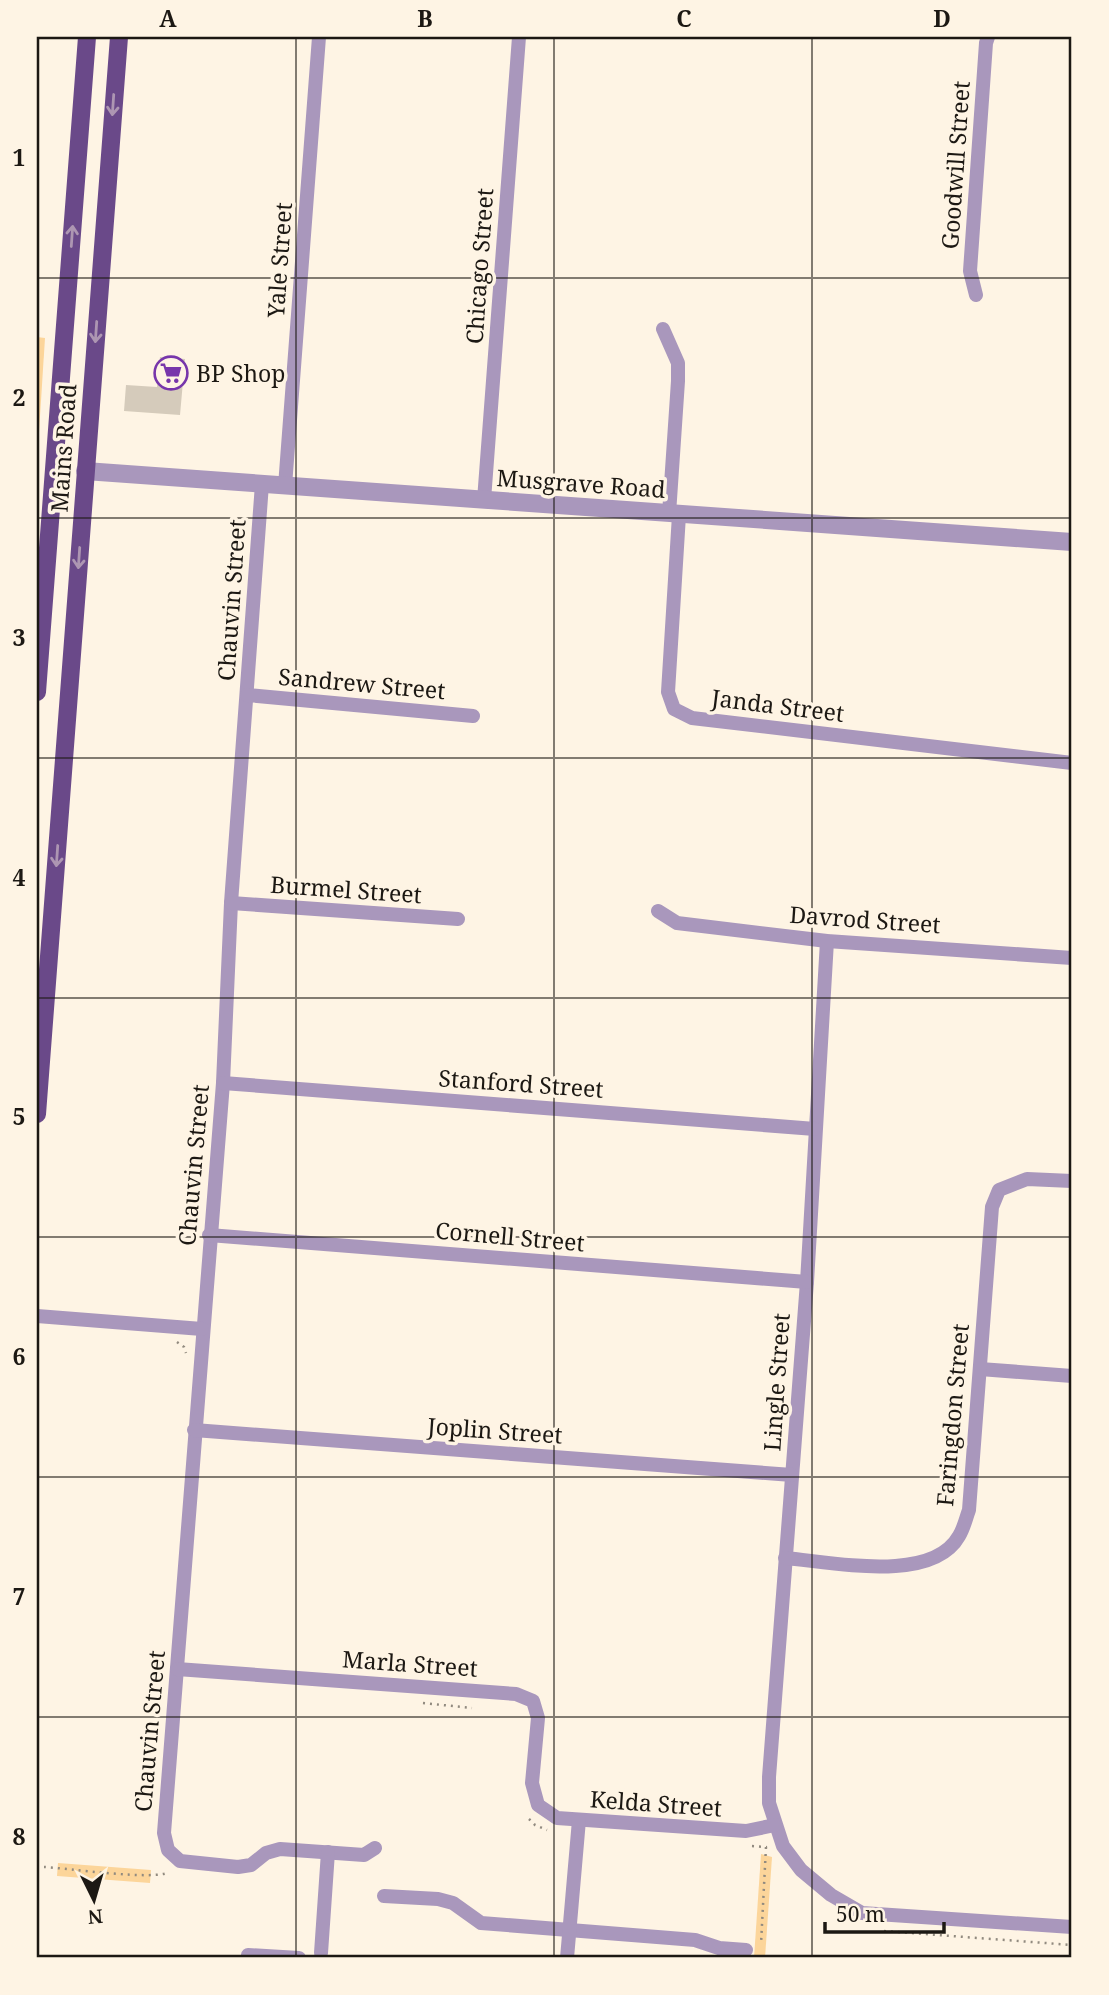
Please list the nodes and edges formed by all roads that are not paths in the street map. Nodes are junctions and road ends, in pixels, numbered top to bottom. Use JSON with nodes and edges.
{"nodes":[{"id":1,"x":87,"y":37,"type":"edge"},
{"id":2,"x":119,"y":37,"type":"edge"},
{"id":3,"x":319,"y":37,"type":"edge"},
{"id":4,"x":519,"y":37,"type":"edge"},
{"id":5,"x":988,"y":37,"type":"edge"},
{"id":6,"x":976,"y":295,"type":"dead end"},
{"id":7,"x":663,"y":330,"type":"dead end"},
{"id":8,"x":85,"y":471,"type":"junction"},
{"id":9,"x":262,"y":484,"type":"junction"},
{"id":10,"x":285,"y":486,"type":"junction"},
{"id":11,"x":484,"y":500,"type":"junction"},
{"id":12,"x":674,"y":514,"type":"junction"},
{"id":13,"x":1072,"y":542,"type":"edge"},
{"id":14,"x":39,"y":623,"type":"edge"},
{"id":15,"x":37,"y":692,"type":"edge"},
{"id":16,"x":247,"y":695,"type":"junction"},
{"id":17,"x":473,"y":716,"type":"dead end"},
{"id":18,"x":1072,"y":763,"type":"edge"},
{"id":19,"x":231,"y":903,"type":"junction"},
{"id":20,"x":658,"y":911,"type":"dead end"},
{"id":21,"x":458,"y":919,"type":"dead end"},
{"id":22,"x":43,"y":938,"type":"edge"},
{"id":23,"x":827,"y":941,"type":"junction"},
{"id":24,"x":1072,"y":958,"type":"edge"},
{"id":25,"x":223,"y":1083,"type":"junction"},
{"id":26,"x":37,"y":1114,"type":"edge"},
{"id":27,"x":815,"y":1129,"type":"junction"},
{"id":28,"x":1072,"y":1181,"type":"edge"},
{"id":29,"x":209,"y":1235,"type":"junction"},
{"id":30,"x":807,"y":1282,"type":"junction"},
{"id":31,"x":37,"y":1316,"type":"edge"},
{"id":32,"x":202,"y":1329,"type":"junction"},
{"id":33,"x":980,"y":1369,"type":"junction"},
{"id":34,"x":1072,"y":1376,"type":"edge"},
{"id":35,"x":194,"y":1430,"type":"junction"},
{"id":36,"x":792,"y":1475,"type":"junction"},
{"id":37,"x":785,"y":1558,"type":"junction"},
{"id":38,"x":177,"y":1669,"type":"junction"},
{"id":39,"x":538,"y":1805,"type":"joint"},
{"id":40,"x":579,"y":1820,"type":"junction"},
{"id":41,"x":775,"y":1825,"type":"junction"},
{"id":42,"x":375,"y":1848,"type":"dead end"},
{"id":43,"x":328,"y":1852,"type":"junction"},
{"id":44,"x":384,"y":1896,"type":"dead end"},
{"id":45,"x":1072,"y":1927,"type":"edge"},
{"id":46,"x":568,"y":1930,"type":"junction"},
{"id":47,"x":746,"y":1950,"type":"dead end"},
{"id":48,"x":248,"y":1955,"type":"dead end"},
{"id":49,"x":325,"y":1956,"type":"edge"},
{"id":50,"x":301,"y":1958,"type":"edge"},
{"id":51,"x":567,"y":1958,"type":"edge"}],
"edges":[{"from":14,"to":1,"type":"main road","name":"Mains Road","one_way":true},
{"from":2,"to":8,"type":"main road","name":"Mains Road","one_way":true},
{"from":3,"to":10,"type":"street","name":"Yale Street"},
{"from":4,"to":11,"type":"street","name":"Chicago Street"},
{"from":5,"to":6,"type":"street","name":"Goodwill Street"},
{"from":7,"to":12,"type":"street","name":"Janda Street"},
{"from":8,"to":9,"type":"street","name":"Musgrave Road"},
{"from":8,"to":22,"type":"main road","name":"Mains Road","one_way":true},
{"from":9,"to":10,"type":"street","name":"Musgrave Road"},
{"from":9,"to":16,"type":"street","name":"Chauvin Street"},
{"from":10,"to":11,"type":"street","name":"Musgrave Road"},
{"from":11,"to":12,"type":"street","name":"Musgrave Road"},
{"from":12,"to":13,"type":"street","name":"Musgrave Road"},
{"from":12,"to":18,"type":"street","name":"Janda Street"},
{"from":14,"to":15,"type":"main road","name":"Mains Road"},
{"from":16,"to":17,"type":"street","name":"Sandrew Street"},
{"from":16,"to":19,"type":"street","name":"Chauvin Street"},
{"from":19,"to":21,"type":"street","name":"Burmel Street"},
{"from":19,"to":25,"type":"street","name":"Chauvin Street"},
{"from":20,"to":23,"type":"street","name":"Davrod Street"},
{"from":22,"to":26,"type":"main road","name":"Mains Road"},
{"from":23,"to":24,"type":"street","name":"Davrod Street"},
{"from":23,"to":27,"type":"street","name":"Lingle Street"},
{"from":25,"to":27,"type":"street","name":"Stanford Street"},
{"from":25,"to":29,"type":"street","name":"Chauvin Street"},
{"from":27,"to":30,"type":"street","name":"Lingle Street"},
{"from":28,"to":33,"type":"street","name":"Faringdon Street"},
{"from":29,"to":30,"type":"street","name":"Cornell Street"},
{"from":29,"to":32,"type":"street","name":"Chauvin Street"},
{"from":30,"to":36,"type":"street","name":"Lingle Street"},
{"from":31,"to":32,"type":"street"},
{"from":32,"to":35,"type":"street","name":"Chauvin Street"},
{"from":33,"to":34,"type":"street"},
{"from":33,"to":37,"type":"street","name":"Faringdon Street"},
{"from":35,"to":36,"type":"street","name":"Joplin Street"},
{"from":35,"to":38,"type":"street","name":"Chauvin Street"},
{"from":36,"to":37,"type":"street","name":"Lingle Street"},
{"from":37,"to":41,"type":"street","name":"Lingle Street"},
{"from":38,"to":39,"type":"street","name":"Marla Street"},
{"from":38,"to":43,"type":"street","name":"Chauvin Street"},
{"from":39,"to":40,"type":"street","name":"Kelda Street"},
{"from":40,"to":41,"type":"street","name":"Kelda Street"},
{"from":40,"to":46,"type":"street"},
{"from":41,"to":45,"type":"street","name":"Lingle Street"},
{"from":42,"to":43,"type":"street"},
{"from":43,"to":49,"type":"street"},
{"from":44,"to":46,"type":"street"},
{"from":46,"to":47,"type":"street"},
{"from":46,"to":51,"type":"street"},
{"from":48,"to":50,"type":"street"},
{"from":49,"to":50,"type":"street"}]}
